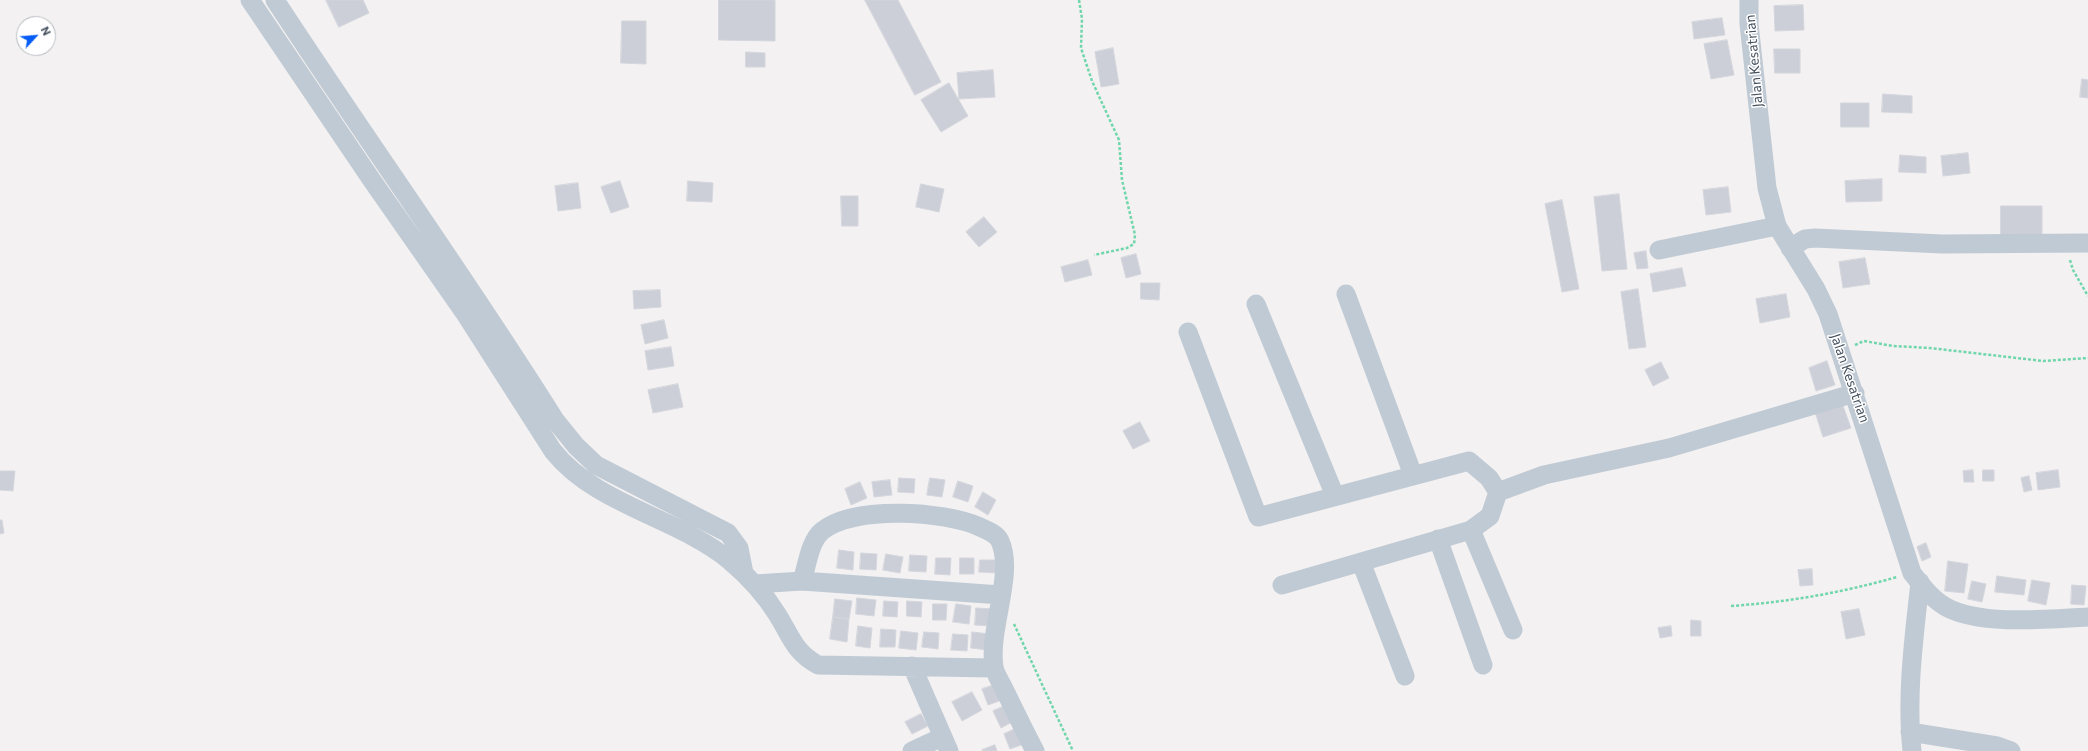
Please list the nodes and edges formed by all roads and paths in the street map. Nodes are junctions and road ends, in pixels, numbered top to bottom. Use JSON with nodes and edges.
{"nodes":[{"id":1,"x":250,"y":0,"type":"edge"},
{"id":2,"x":275,"y":0,"type":"edge"},
{"id":3,"x":1078,"y":0,"type":"edge"},
{"id":4,"x":1750,"y":0,"type":"edge"},
{"id":5,"x":1777,"y":226,"type":"junction"},
{"id":6,"x":2068,"y":244,"type":"junction"},
{"id":7,"x":2088,"y":244,"type":"edge"},
{"id":8,"x":1790,"y":248,"type":"junction"},
{"id":9,"x":1659,"y":250,"type":"dead end"},
{"id":10,"x":1094,"y":255,"type":"dead end"},
{"id":11,"x":1346,"y":294,"type":"dead end"},
{"id":12,"x":2088,"y":296,"type":"edge"},
{"id":13,"x":1256,"y":304,"type":"dead end"},
{"id":14,"x":1188,"y":332,"type":"dead end"},
{"id":15,"x":2088,"y":358,"type":"edge"},
{"id":16,"x":1844,"y":360,"type":"junction"},
{"id":17,"x":1855,"y":393,"type":"junction"},
{"id":18,"x":1413,"y":476,"type":"junction"},
{"id":19,"x":1498,"y":492,"type":"junction"},
{"id":20,"x":1335,"y":496,"type":"junction"},
{"id":21,"x":1471,"y":530,"type":"junction"},
{"id":22,"x":1438,"y":539,"type":"junction"},
{"id":23,"x":1361,"y":562,"type":"junction"},
{"id":24,"x":1916,"y":577,"type":"junction"},
{"id":25,"x":750,"y":578,"type":"junction"},
{"id":26,"x":802,"y":581,"type":"junction"},
{"id":27,"x":1282,"y":585,"type":"dead end"},
{"id":28,"x":1001,"y":595,"type":"junction"},
{"id":29,"x":1731,"y":606,"type":"dead end"},
{"id":30,"x":2088,"y":617,"type":"edge"},
{"id":31,"x":1014,"y":623,"type":"dead end"},
{"id":32,"x":1513,"y":630,"type":"dead end"},
{"id":33,"x":1483,"y":665,"type":"dead end"},
{"id":34,"x":912,"y":666,"type":"junction"},
{"id":35,"x":994,"y":668,"type":"junction"},
{"id":36,"x":1405,"y":676,"type":"dead end"},
{"id":37,"x":1910,"y":732,"type":"junction"},
{"id":38,"x":945,"y":744,"type":"edge"},
{"id":39,"x":912,"y":751,"type":"edge"},
{"id":40,"x":1035,"y":751,"type":"edge"},
{"id":41,"x":1073,"y":751,"type":"edge"},
{"id":42,"x":1912,"y":751,"type":"edge"},
{"id":43,"x":2011,"y":751,"type":"edge"}],
"edges":[{"from":1,"to":25,"type":"street"},
{"from":2,"to":25,"type":"street"},
{"from":3,"to":10,"type":"path"},
{"from":4,"to":5,"type":"street","name":"Jalan Kesatrian"},
{"from":5,"to":8,"type":"street","name":"Jalan Kesatrian"},
{"from":5,"to":9,"type":"street"},
{"from":6,"to":7,"type":"street"},
{"from":6,"to":8,"type":"street"},
{"from":6,"to":12,"type":"path"},
{"from":8,"to":16,"type":"street","name":"Jalan Kesatrian"},
{"from":11,"to":18,"type":"street"},
{"from":13,"to":20,"type":"street"},
{"from":14,"to":20,"type":"street"},
{"from":15,"to":16,"type":"path"},
{"from":16,"to":17,"type":"street","name":"Jalan Kesatrian"},
{"from":17,"to":19,"type":"street"},
{"from":17,"to":24,"type":"street","name":"Jalan Kesatrian"},
{"from":18,"to":19,"type":"street"},
{"from":18,"to":20,"type":"street"},
{"from":19,"to":21,"type":"street"},
{"from":21,"to":22,"type":"street"},
{"from":21,"to":32,"type":"street"},
{"from":22,"to":23,"type":"street"},
{"from":22,"to":33,"type":"street"},
{"from":23,"to":27,"type":"street"},
{"from":23,"to":36,"type":"street"},
{"from":24,"to":29,"type":"path"},
{"from":24,"to":30,"type":"street","name":"Jalan Kesatrian"},
{"from":24,"to":37,"type":"street"},
{"from":25,"to":26,"type":"street"},
{"from":25,"to":34,"type":"street"},
{"from":26,"to":28,"type":"street"},
{"from":26,"to":28,"type":"street"},
{"from":28,"to":35,"type":"street"},
{"from":31,"to":41,"type":"path"},
{"from":34,"to":35,"type":"street"},
{"from":34,"to":38,"type":"street"},
{"from":35,"to":40,"type":"street"},
{"from":37,"to":42,"type":"street"},
{"from":37,"to":43,"type":"street"},
{"from":38,"to":39,"type":"street"}]}
